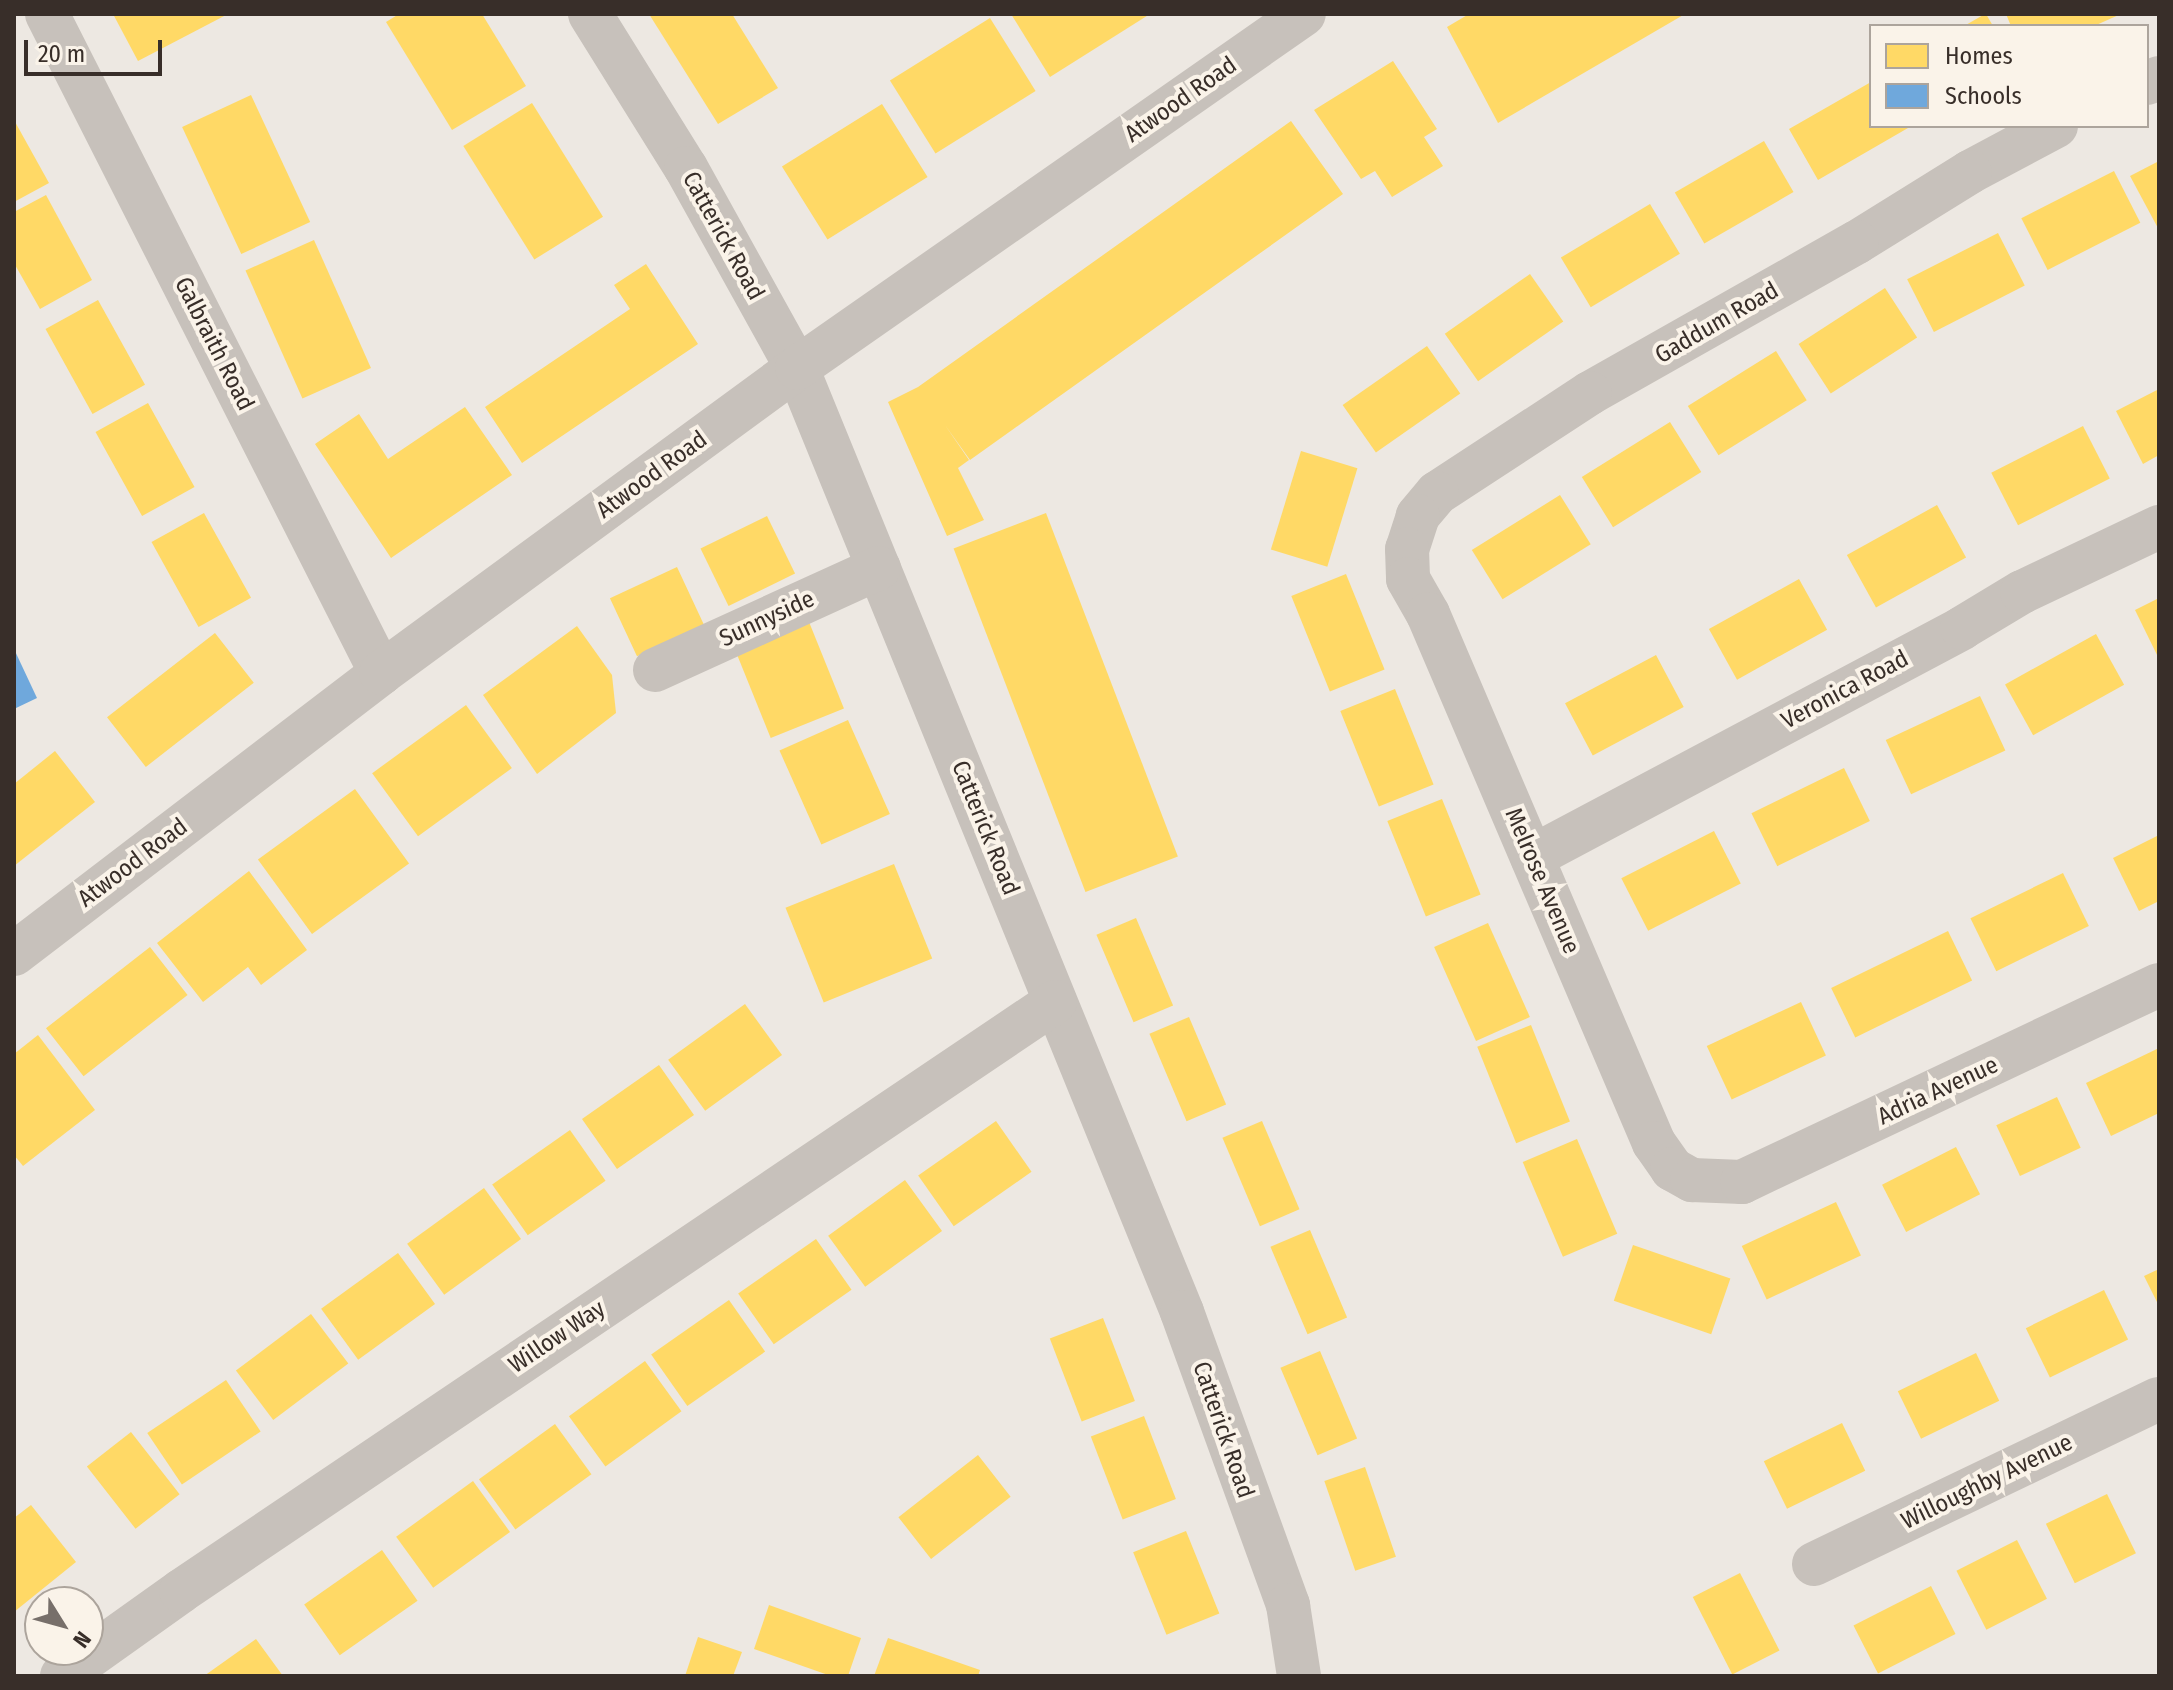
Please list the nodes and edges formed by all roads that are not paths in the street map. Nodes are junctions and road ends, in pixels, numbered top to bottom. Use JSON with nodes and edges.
{"nodes":[{"id":1,"x":47,"y":14,"type":"edge"},
{"id":2,"x":590,"y":14,"type":"edge"},
{"id":3,"x":1304,"y":14,"type":"edge"},
{"id":4,"x":2052,"y":128,"type":"edge"},
{"id":5,"x":797,"y":368,"type":"junction"},
{"id":6,"x":2159,"y":527,"type":"edge"},
{"id":7,"x":1407,"y":549,"type":"joint"},
{"id":8,"x":879,"y":568,"type":"junction"},
{"id":9,"x":655,"y":670,"type":"dead end"},
{"id":10,"x":381,"y":673,"type":"junction"},
{"id":11,"x":1532,"y":857,"type":"junction"},
{"id":12,"x":14,"y":954,"type":"edge"},
{"id":13,"x":2159,"y":985,"type":"edge"},
{"id":14,"x":1055,"y":1002,"type":"junction"},
{"id":15,"x":1713,"y":1183,"type":"joint"},
{"id":16,"x":2159,"y":1399,"type":"edge"},
{"id":17,"x":1814,"y":1564,"type":"dead end"},
{"id":18,"x":62,"y":1676,"type":"edge"},
{"id":19,"x":1299,"y":1676,"type":"edge"}],
"edges":[{"from":1,"to":10,"type":"street","name":"Galbraith Road"},
{"from":2,"to":5,"type":"street","name":"Catterick Road"},
{"from":3,"to":5,"type":"street","name":"Atwood Road"},
{"from":4,"to":7,"type":"street","name":"Gaddum Road"},
{"from":5,"to":8,"type":"street","name":"Catterick Road"},
{"from":5,"to":10,"type":"street","name":"Atwood Road"},
{"from":6,"to":11,"type":"street","name":"Veronica Road"},
{"from":7,"to":11,"type":"street","name":"Melrose Avenue"},
{"from":8,"to":9,"type":"street","name":"Sunnyside"},
{"from":8,"to":14,"type":"street","name":"Catterick Road"},
{"from":10,"to":12,"type":"street","name":"Atwood Road"},
{"from":11,"to":15,"type":"street","name":"Melrose Avenue"},
{"from":13,"to":15,"type":"street","name":"Adria Avenue"},
{"from":14,"to":18,"type":"street","name":"Willow Way"},
{"from":14,"to":19,"type":"street","name":"Catterick Road"},
{"from":16,"to":17,"type":"street","name":"Willoughby Avenue"}]}
